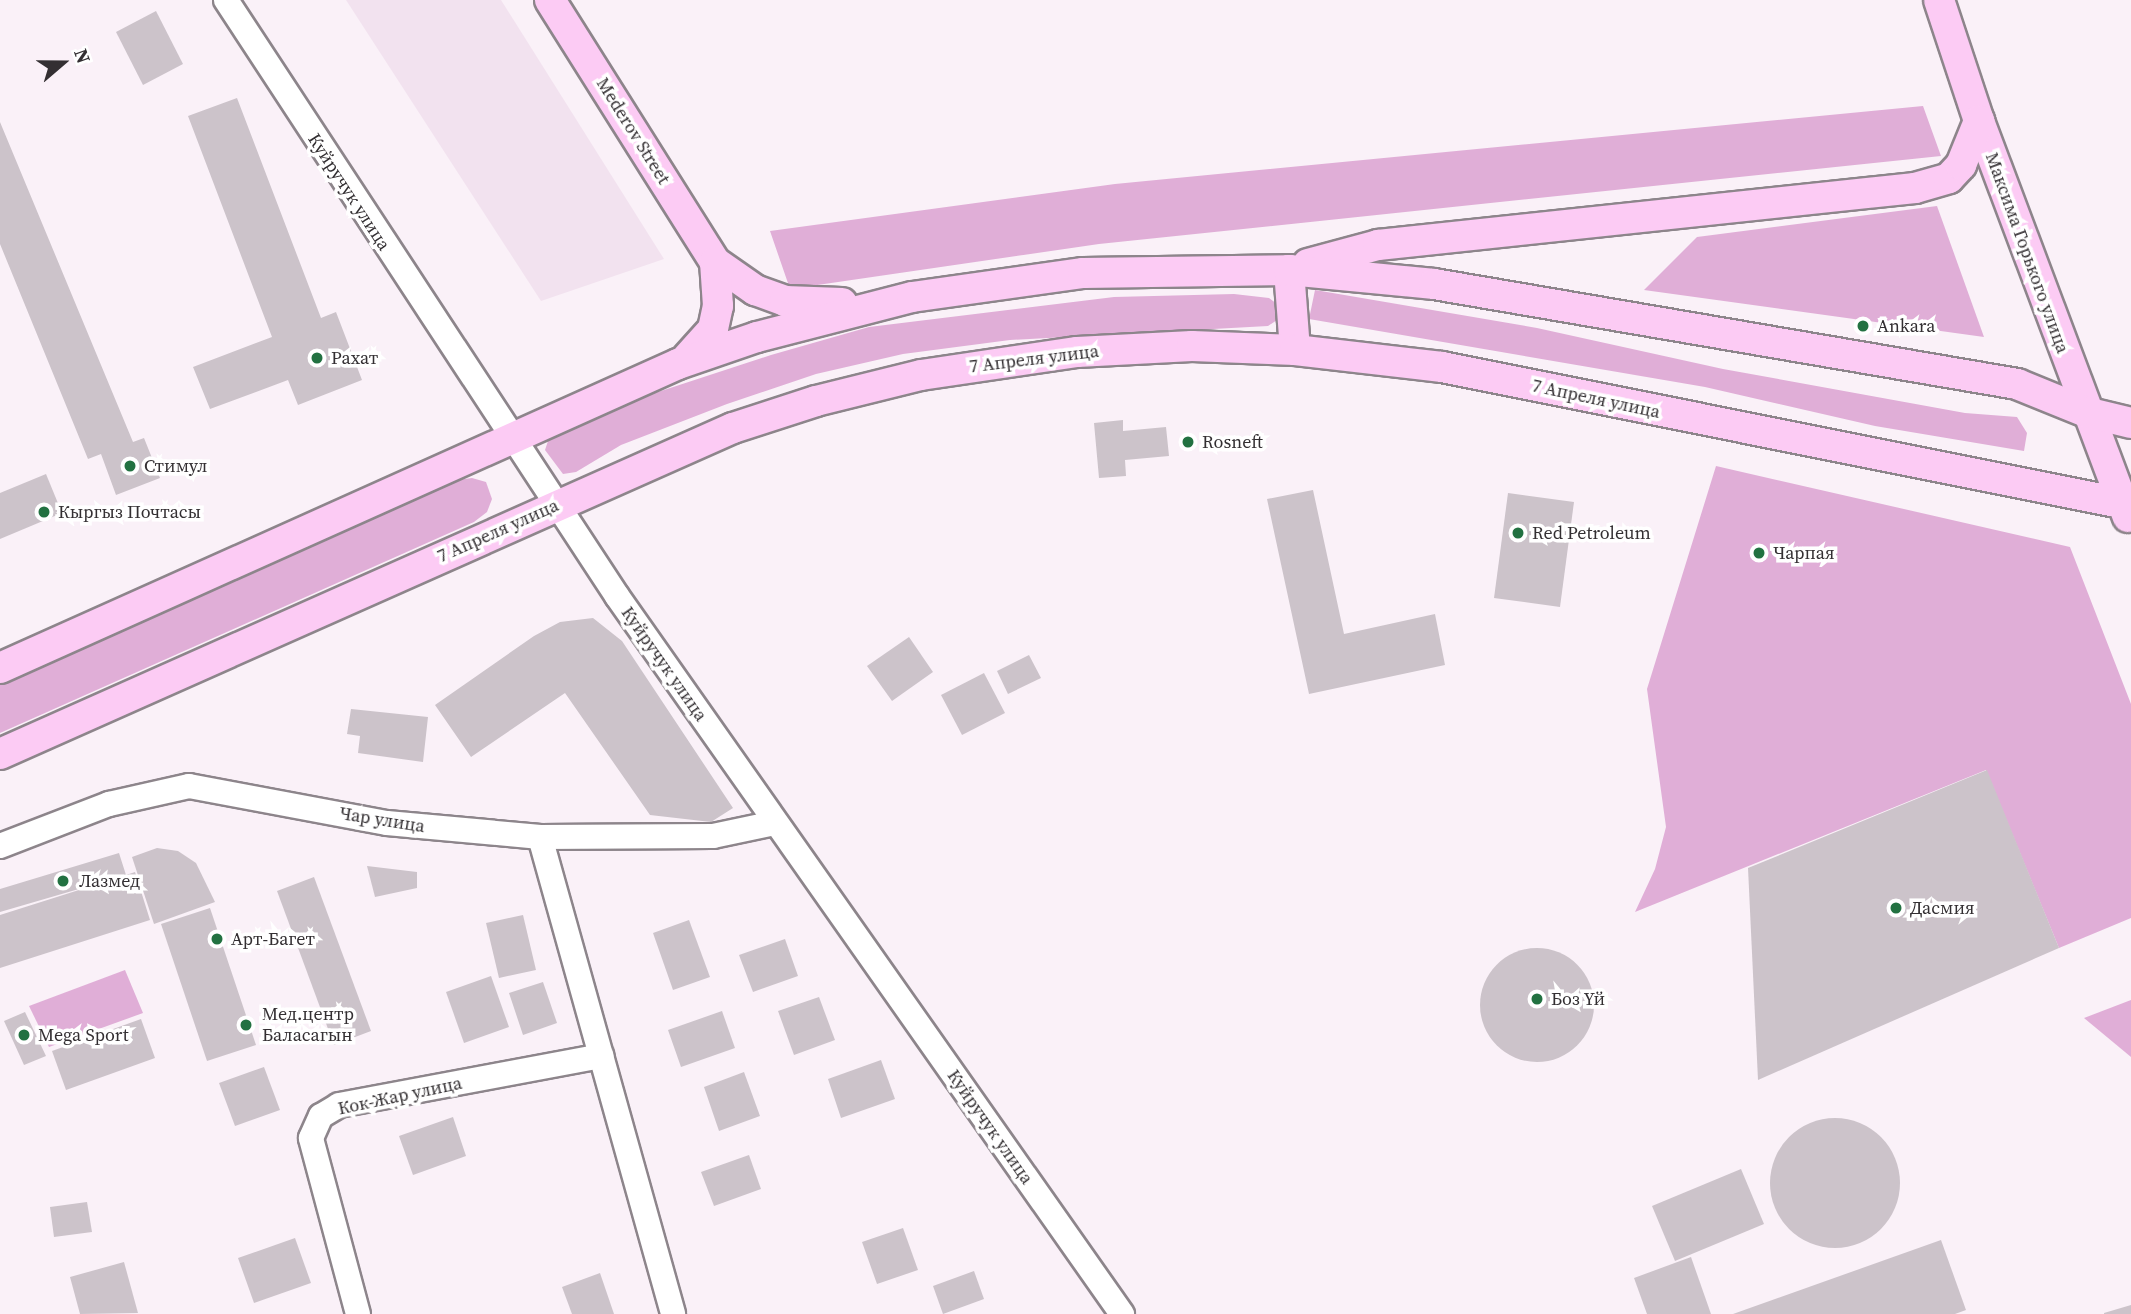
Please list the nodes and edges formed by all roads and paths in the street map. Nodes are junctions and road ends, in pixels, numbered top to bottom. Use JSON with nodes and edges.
{"nodes":[{"id":1,"x":226,"y":0,"type":"edge"},
{"id":2,"x":550,"y":0,"type":"edge"},
{"id":3,"x":1939,"y":0,"type":"edge"},
{"id":4,"x":1979,"y":121,"type":"junction"},
{"id":5,"x":715,"y":262,"type":"junction"},
{"id":6,"x":1289,"y":270,"type":"junction"},
{"id":7,"x":898,"y":301,"type":"junction"},
{"id":8,"x":1295,"y":349,"type":"junction"},
{"id":9,"x":682,"y":362,"type":"junction"},
{"id":10,"x":2086,"y":412,"type":"junction"},
{"id":11,"x":2131,"y":423,"type":"edge"},
{"id":12,"x":510,"y":438,"type":"junction"},
{"id":13,"x":556,"y":505,"type":"junction"},
{"id":14,"x":2128,"y":511,"type":"edge"},
{"id":15,"x":0,"y":668,"type":"edge"},
{"id":16,"x":0,"y":754,"type":"edge"},
{"id":17,"x":775,"y":823,"type":"junction"},
{"id":18,"x":540,"y":837,"type":"junction"},
{"id":19,"x":0,"y":846,"type":"edge"},
{"id":20,"x":601,"y":1056,"type":"junction"},
{"id":21,"x":358,"y":1314,"type":"edge"},
{"id":22,"x":673,"y":1314,"type":"edge"},
{"id":23,"x":1122,"y":1314,"type":"edge"}],
"edges":[{"from":1,"to":12,"type":"street","name":"Куйручук улица"},
{"from":2,"to":5,"type":"main road","name":"Mederov Street"},
{"from":3,"to":4,"type":"main road","name":"Максима Горького улица"},
{"from":4,"to":6,"type":"main road"},
{"from":4,"to":10,"type":"main road","name":"Максима Горького улица"},
{"from":5,"to":7,"type":"main road","name":"Mederov Street"},
{"from":5,"to":9,"type":"main road","name":"Mederov Street"},
{"from":6,"to":7,"type":"main road"},
{"from":6,"to":8,"type":"main road"},
{"from":6,"to":10,"type":"main road"},
{"from":7,"to":9,"type":"main road"},
{"from":8,"to":13,"type":"main road","name":"7 Апреля улица"},
{"from":8,"to":14,"type":"main road","name":"7 Апреля улица"},
{"from":9,"to":12,"type":"main road"},
{"from":10,"to":11,"type":"main road"},
{"from":10,"to":14,"type":"main road","name":"Максима Горького улица"},
{"from":12,"to":13,"type":"street","name":"Куйручук улица"},
{"from":12,"to":15,"type":"main road"},
{"from":13,"to":16,"type":"main road","name":"7 Апреля улица"},
{"from":13,"to":17,"type":"street","name":"Куйручук улица"},
{"from":17,"to":18,"type":"street","name":"Чар улица"},
{"from":17,"to":23,"type":"street","name":"Куйручук улица"},
{"from":18,"to":19,"type":"street","name":"Чар улица"},
{"from":18,"to":20,"type":"street"},
{"from":20,"to":21,"type":"street","name":"Кок-Жар улица"},
{"from":20,"to":22,"type":"street"}]}
